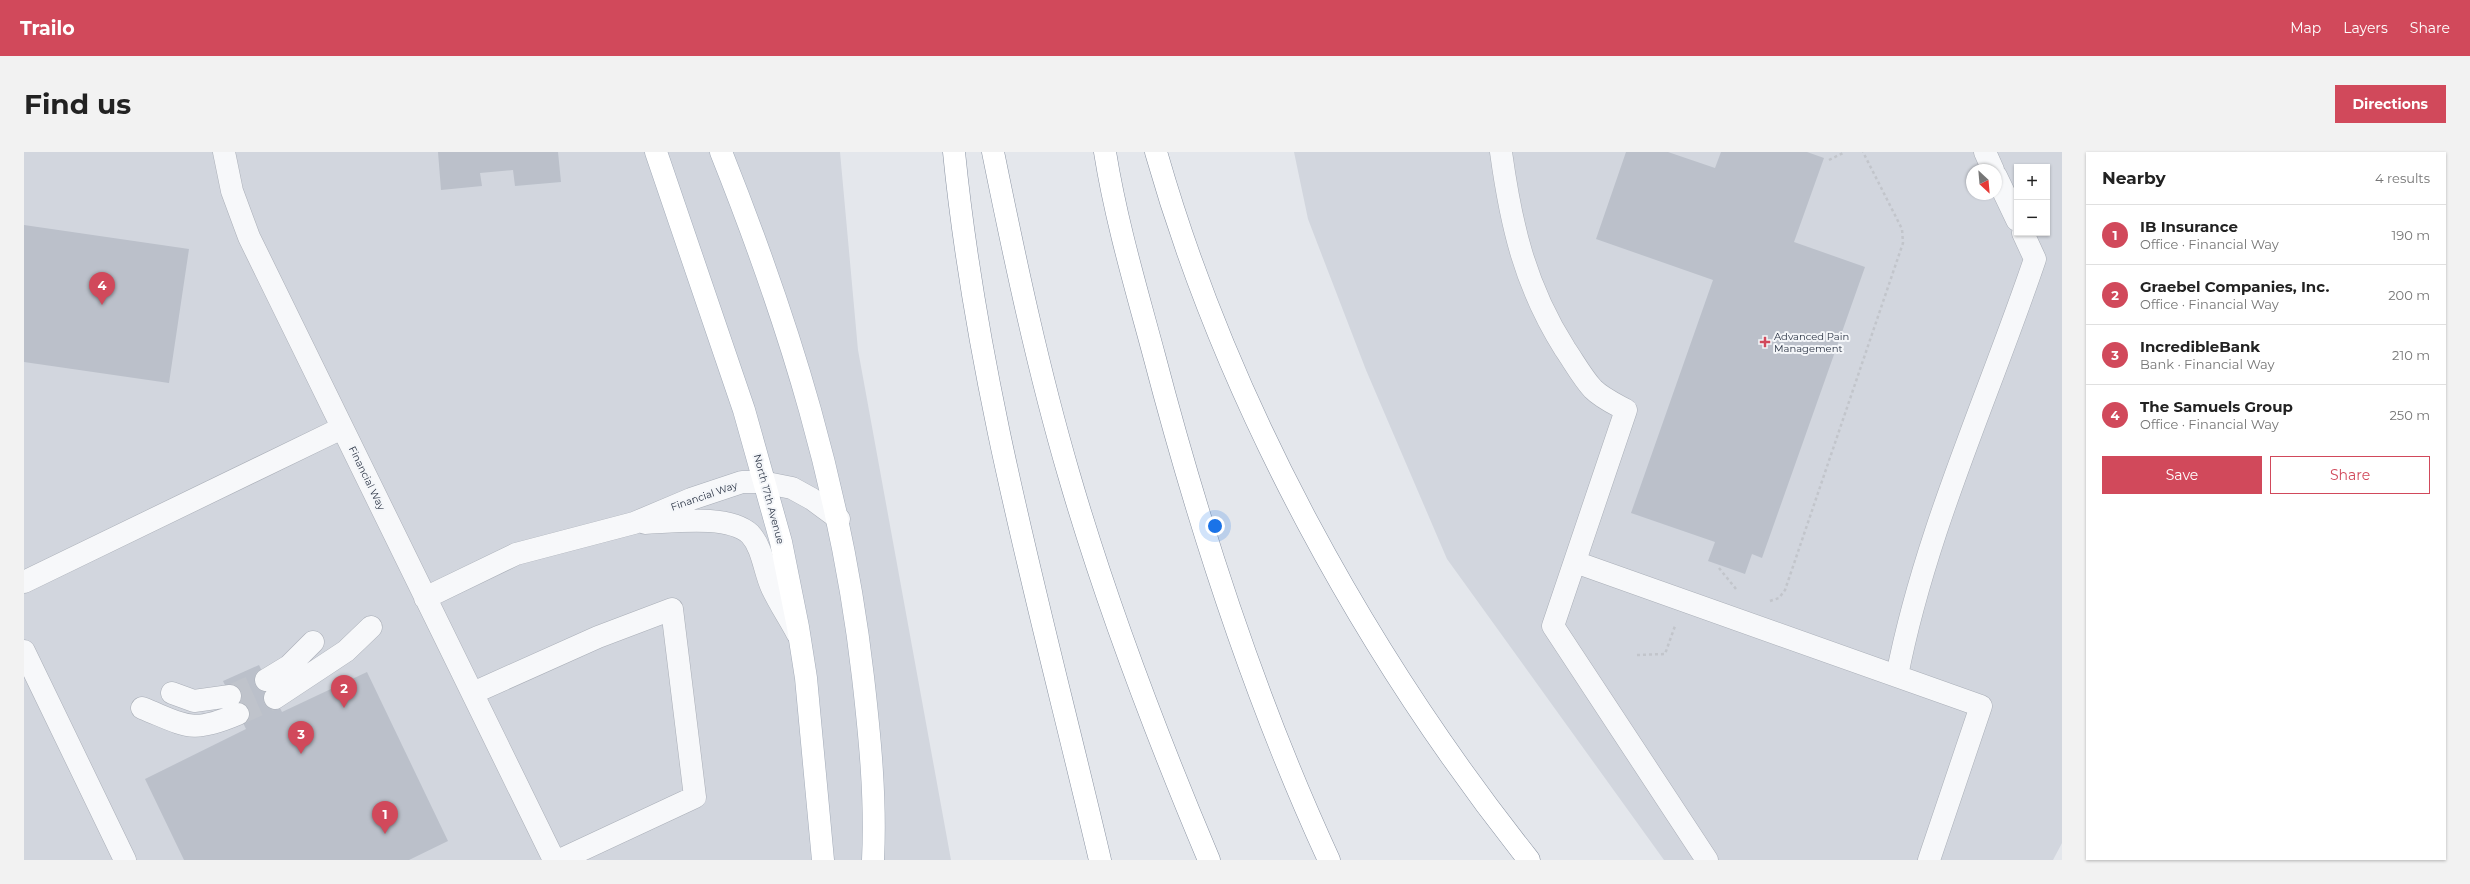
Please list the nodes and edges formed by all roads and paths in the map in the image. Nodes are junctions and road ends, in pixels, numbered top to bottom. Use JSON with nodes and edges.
{"nodes":[{"id":1,"x":224,"y":152,"type":"edge"},
{"id":2,"x":656,"y":152,"type":"edge"},
{"id":3,"x":721,"y":152,"type":"edge"},
{"id":4,"x":954,"y":152,"type":"edge"},
{"id":5,"x":993,"y":152,"type":"edge"},
{"id":6,"x":1105,"y":152,"type":"edge"},
{"id":7,"x":1156,"y":152,"type":"edge"},
{"id":8,"x":1501,"y":152,"type":"edge"},
{"id":9,"x":1845,"y":152,"type":"edge"},
{"id":10,"x":1863,"y":152,"type":"edge"},
{"id":11,"x":1985,"y":152,"type":"edge"},
{"id":12,"x":1829,"y":160,"type":"dead end"},
{"id":13,"x":1990,"y":164,"type":"edge"},
{"id":14,"x":2002,"y":189,"type":"edge"},
{"id":15,"x":2014,"y":214,"type":"edge"},
{"id":16,"x":2024,"y":236,"type":"edge"},
{"id":17,"x":342,"y":428,"type":"junction"},
{"id":18,"x":765,"y":482,"type":"junction"},
{"id":19,"x":839,"y":519,"type":"junction"},
{"id":20,"x":634,"y":523,"type":"junction"},
{"id":21,"x":1575,"y":562,"type":"junction"},
{"id":22,"x":1719,"y":568,"type":"dead end"},
{"id":23,"x":24,"y":582,"type":"edge"},
{"id":24,"x":1741,"y":593,"type":"dead end"},
{"id":25,"x":425,"y":598,"type":"junction"},
{"id":26,"x":1767,"y":601,"type":"dead end"},
{"id":27,"x":371,"y":626,"type":"dead end"},
{"id":28,"x":800,"y":637,"type":"junction"},
{"id":29,"x":313,"y":642,"type":"dead end"},
{"id":30,"x":1669,"y":645,"type":"dead end"},
{"id":31,"x":24,"y":651,"type":"edge"},
{"id":32,"x":1637,"y":654,"type":"dead end"},
{"id":33,"x":1897,"y":676,"type":"junction"},
{"id":34,"x":172,"y":693,"type":"dead end"},
{"id":35,"x":473,"y":693,"type":"junction"},
{"id":36,"x":142,"y":708,"type":"dead end"},
{"id":37,"x":125,"y":860,"type":"edge"},
{"id":38,"x":554,"y":860,"type":"edge"},
{"id":39,"x":560,"y":860,"type":"edge"},
{"id":40,"x":823,"y":860,"type":"edge"},
{"id":41,"x":873,"y":860,"type":"edge"},
{"id":42,"x":1100,"y":860,"type":"edge"},
{"id":43,"x":1209,"y":860,"type":"edge"},
{"id":44,"x":1329,"y":860,"type":"edge"},
{"id":45,"x":1529,"y":860,"type":"edge"},
{"id":46,"x":1707,"y":860,"type":"edge"},
{"id":47,"x":1929,"y":860,"type":"edge"}],
"edges":[{"from":1,"to":17,"type":"street","name":"Financial Way"},
{"from":2,"to":18,"type":"main road","name":"North 17th Avenue"},
{"from":3,"to":19,"type":"main road"},
{"from":4,"to":42,"type":"main road"},
{"from":5,"to":43,"type":"main road"},
{"from":6,"to":44,"type":"main road"},
{"from":7,"to":45,"type":"main road"},
{"from":8,"to":21,"type":"street"},
{"from":9,"to":12,"type":"path"},
{"from":10,"to":26,"type":"path"},
{"from":11,"to":13,"type":"street"},
{"from":14,"to":15,"type":"street"},
{"from":16,"to":33,"type":"street"},
{"from":17,"to":23,"type":"street"},
{"from":17,"to":25,"type":"street","name":"Financial Way"},
{"from":18,"to":19,"type":"street","name":"Financial Way"},
{"from":18,"to":20,"type":"street","name":"Financial Way"},
{"from":18,"to":28,"type":"main road","name":"North 17th Avenue"},
{"from":19,"to":41,"type":"main road"},
{"from":20,"to":25,"type":"street","name":"Financial Way"},
{"from":20,"to":28,"type":"street","name":"Financial Way"},
{"from":21,"to":33,"type":"street"},
{"from":21,"to":46,"type":"street"},
{"from":22,"to":24,"type":"path"},
{"from":25,"to":35,"type":"street"},
{"from":27,"to":29,"type":"street"},
{"from":28,"to":40,"type":"main road","name":"North 17th Avenue"},
{"from":30,"to":32,"type":"path"},
{"from":31,"to":37,"type":"street"},
{"from":33,"to":47,"type":"street"},
{"from":34,"to":36,"type":"street"},
{"from":35,"to":38,"type":"street"},
{"from":35,"to":39,"type":"street"}]}
